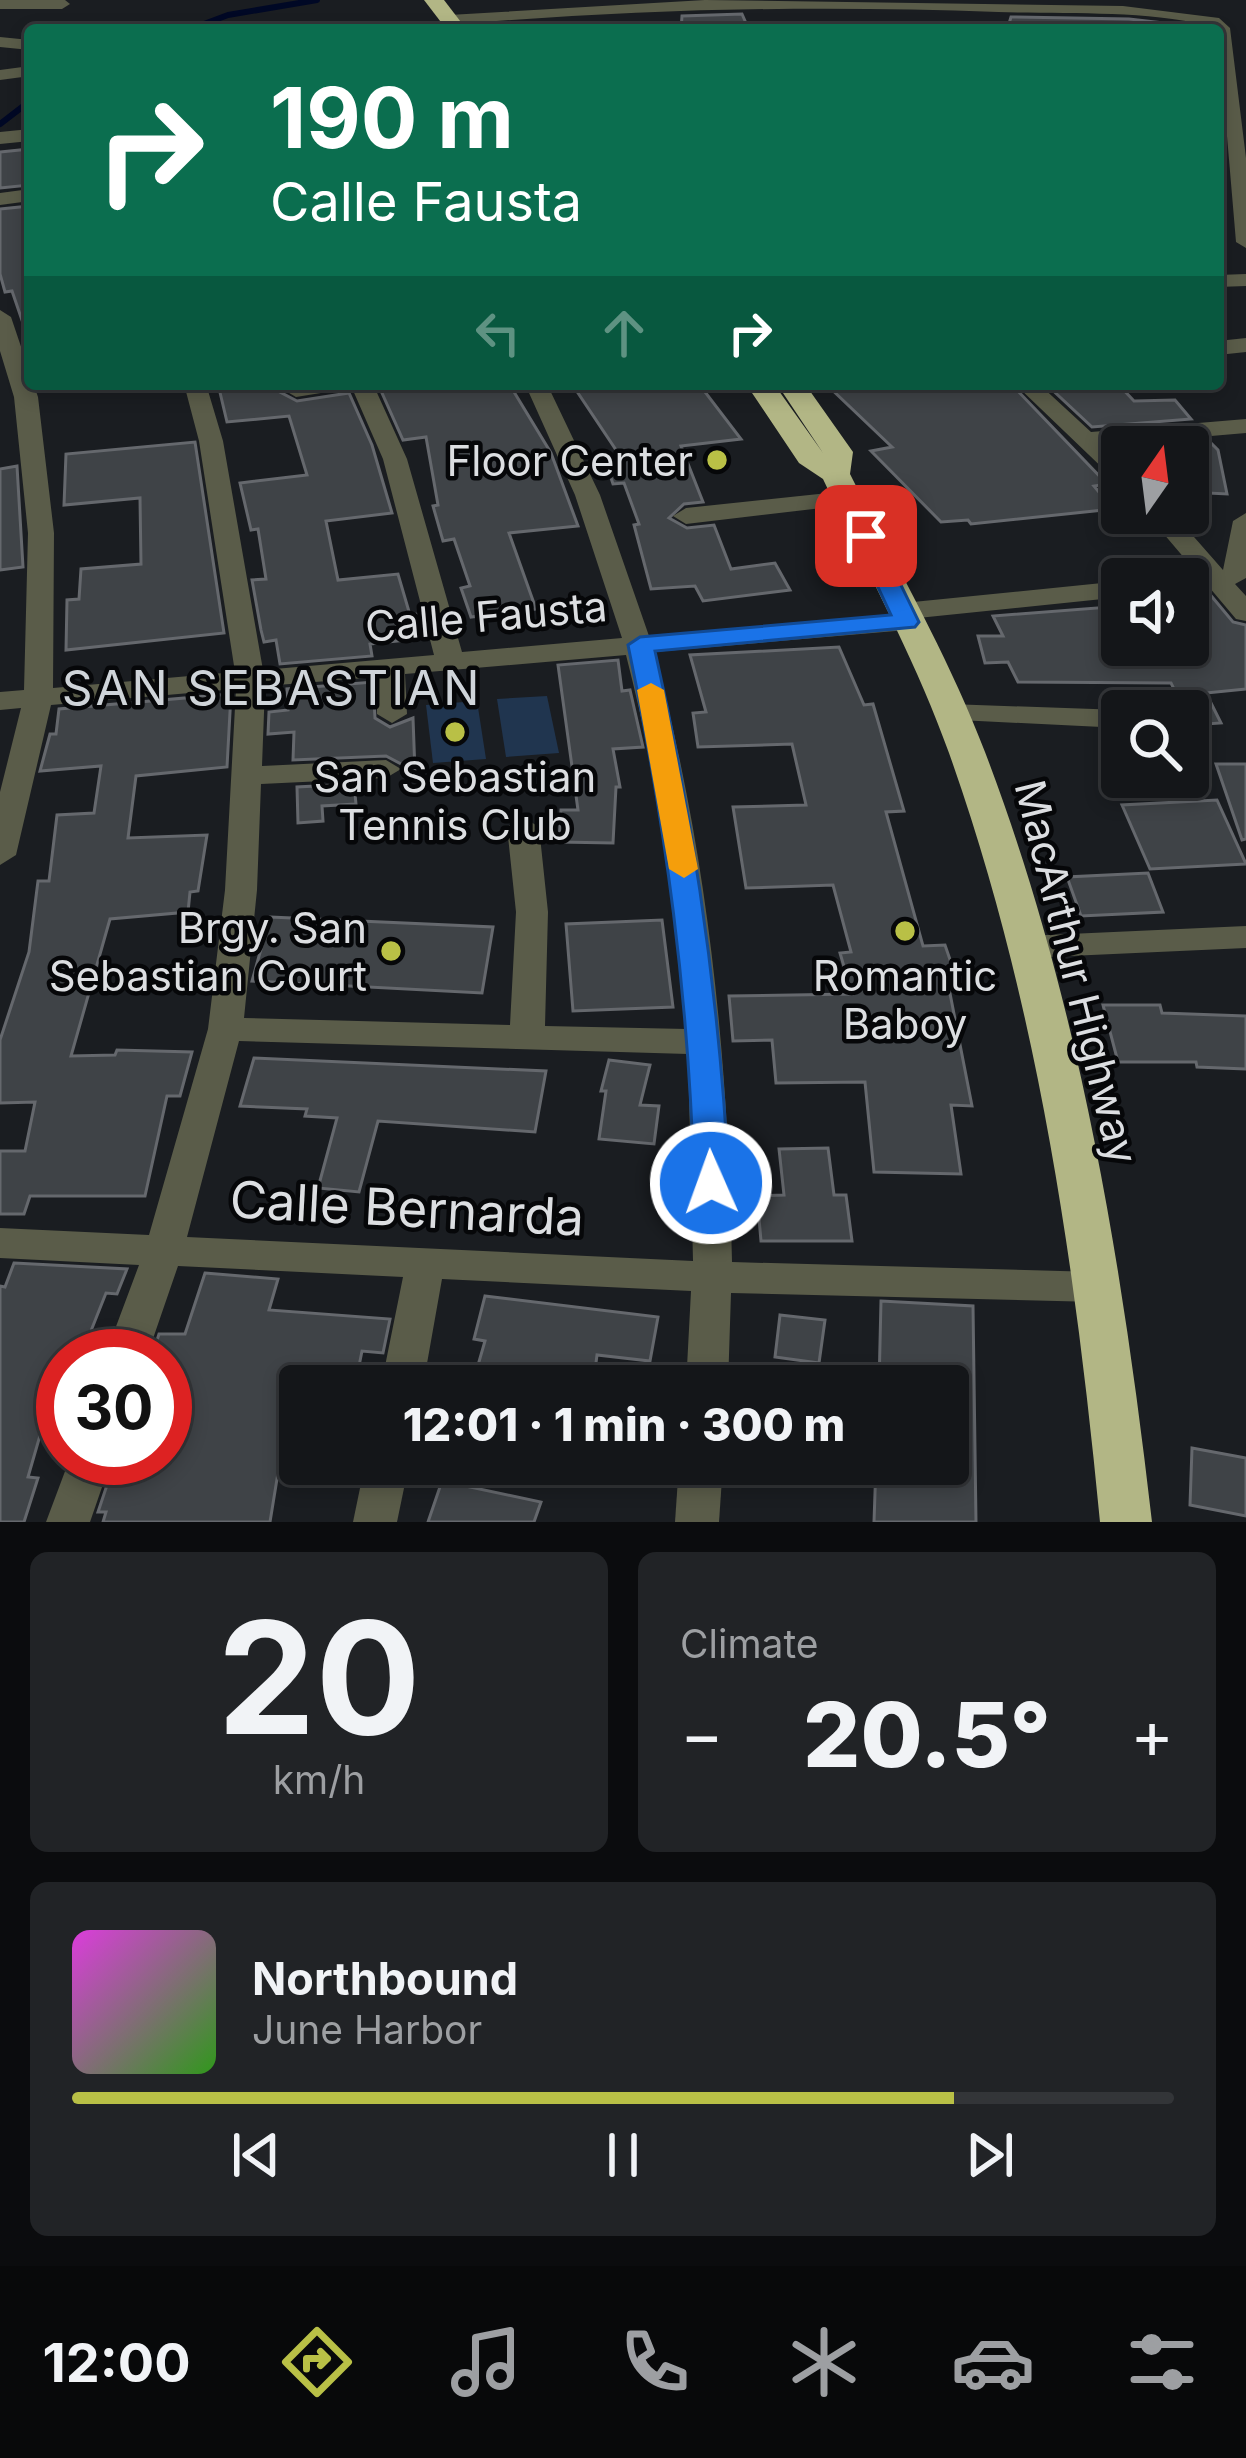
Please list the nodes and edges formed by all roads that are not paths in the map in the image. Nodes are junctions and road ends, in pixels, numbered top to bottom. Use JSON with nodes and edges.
{"nodes":[{"id":1,"x":434,"y":0,"type":"edge"},
{"id":2,"x":684,"y":2,"type":"edge"},
{"id":3,"x":0,"y":4,"type":"edge"},
{"id":4,"x":576,"y":4,"type":"edge"},
{"id":5,"x":752,"y":5,"type":"junction"},
{"id":6,"x":60,"y":7,"type":"edge"},
{"id":7,"x":1106,"y":21,"type":"edge"},
{"id":8,"x":452,"y":24,"type":"edge"},
{"id":9,"x":459,"y":24,"type":"edge"},
{"id":10,"x":604,"y":24,"type":"edge"},
{"id":11,"x":664,"y":24,"type":"edge"},
{"id":12,"x":1218,"y":24,"type":"edge"},
{"id":13,"x":24,"y":57,"type":"edge"},
{"id":14,"x":1224,"y":74,"type":"edge"},
{"id":15,"x":0,"y":75,"type":"edge"},
{"id":16,"x":1234,"y":147,"type":"edge"},
{"id":17,"x":1246,"y":242,"type":"edge"},
{"id":18,"x":0,"y":317,"type":"edge"},
{"id":19,"x":197,"y":390,"type":"edge"},
{"id":20,"x":365,"y":390,"type":"edge"},
{"id":21,"x":539,"y":390,"type":"edge"},
{"id":22,"x":764,"y":390,"type":"edge"},
{"id":23,"x":795,"y":390,"type":"edge"},
{"id":24,"x":1033,"y":390,"type":"edge"},
{"id":25,"x":13,"y":399,"type":"edge"},
{"id":26,"x":1246,"y":426,"type":"edge"},
{"id":27,"x":1090,"y":439,"type":"junction"},
{"id":28,"x":1101,"y":451,"type":"edge"},
{"id":29,"x":841,"y":486,"type":"junction"},
{"id":30,"x":686,"y":516,"type":"dead end"},
{"id":31,"x":1246,"y":520,"type":"edge"},
{"id":32,"x":1178,"y":534,"type":"edge"},
{"id":33,"x":1218,"y":579,"type":"junction"},
{"id":34,"x":1209,"y":580,"type":"edge"},
{"id":35,"x":1101,"y":592,"type":"edge"},
{"id":36,"x":1246,"y":613,"type":"edge"},
{"id":37,"x":905,"y":616,"type":"junction"},
{"id":38,"x":640,"y":645,"type":"junction"},
{"id":39,"x":450,"y":661,"type":"junction"},
{"id":40,"x":391,"y":666,"type":"junction"},
{"id":41,"x":251,"y":680,"type":"junction"},
{"id":42,"x":38,"y":698,"type":"junction"},
{"id":43,"x":0,"y":701,"type":"edge"},
{"id":44,"x":949,"y":713,"type":"junction"},
{"id":45,"x":392,"y":714,"type":"dead end"},
{"id":46,"x":1101,"y":718,"type":"edge"},
{"id":47,"x":386,"y":770,"type":"dead end"},
{"id":48,"x":247,"y":776,"type":"junction"},
{"id":49,"x":524,"y":827,"type":"dead end"},
{"id":50,"x":0,"y":855,"type":"edge"},
{"id":51,"x":1246,"y":937,"type":"edge"},
{"id":52,"x":1025,"y":947,"type":"junction"},
{"id":53,"x":225,"y":1029,"type":"junction"},
{"id":54,"x":527,"y":1037,"type":"junction"},
{"id":55,"x":706,"y":1042,"type":"junction"},
{"id":56,"x":0,"y":1244,"type":"edge"},
{"id":57,"x":164,"y":1250,"type":"junction"},
{"id":58,"x":426,"y":1262,"type":"junction"},
{"id":59,"x":715,"y":1277,"type":"junction"},
{"id":60,"x":1097,"y":1287,"type":"junction"},
{"id":61,"x":136,"y":1329,"type":"edge"},
{"id":62,"x":406,"y":1365,"type":"edge"},
{"id":63,"x":709,"y":1365,"type":"edge"},
{"id":64,"x":81,"y":1485,"type":"edge"},
{"id":65,"x":383,"y":1485,"type":"edge"},
{"id":66,"x":700,"y":1485,"type":"edge"},
{"id":67,"x":68,"y":1522,"type":"edge"},
{"id":68,"x":375,"y":1522,"type":"edge"},
{"id":69,"x":697,"y":1522,"type":"edge"},
{"id":70,"x":1126,"y":1522,"type":"edge"}],
"edges":[{"from":1,"to":8,"type":"highway"},
{"from":2,"to":4,"type":"street"},
{"from":2,"to":5,"type":"street"},
{"from":3,"to":6,"type":"street"},
{"from":4,"to":9,"type":"street"},
{"from":4,"to":10,"type":"street"},
{"from":5,"to":7,"type":"street"},
{"from":5,"to":11,"type":"street"},
{"from":7,"to":12,"type":"street"},
{"from":13,"to":15,"type":"street"},
{"from":14,"to":16,"type":"street"},
{"from":16,"to":17,"type":"street"},
{"from":18,"to":25,"type":"street"},
{"from":19,"to":41,"type":"street"},
{"from":20,"to":39,"type":"street"},
{"from":21,"to":38,"type":"street"},
{"from":22,"to":29,"type":"highway","name":"MacArthur Highway"},
{"from":23,"to":29,"type":"highway","name":"MacArthur Highway"},
{"from":24,"to":27,"type":"street"},
{"from":25,"to":42,"type":"street"},
{"from":26,"to":27,"type":"street"},
{"from":27,"to":28,"type":"street"},
{"from":29,"to":30,"type":"street"},
{"from":29,"to":37,"type":"highway","name":"MacArthur Highway"},
{"from":31,"to":33,"type":"street"},
{"from":32,"to":33,"type":"street"},
{"from":33,"to":34,"type":"street"},
{"from":33,"to":36,"type":"street"},
{"from":35,"to":37,"type":"street","name":"Calle Fausta"},
{"from":37,"to":38,"type":"street","name":"Calle Fausta"},
{"from":37,"to":44,"type":"highway","name":"MacArthur Highway"},
{"from":38,"to":39,"type":"street","name":"Calle Fausta"},
{"from":38,"to":55,"type":"street"},
{"from":39,"to":40,"type":"street","name":"Calle Fausta"},
{"from":40,"to":41,"type":"street","name":"Calle Fausta"},
{"from":40,"to":45,"type":"street"},
{"from":41,"to":42,"type":"street","name":"Calle Fausta"},
{"from":41,"to":48,"type":"street"},
{"from":42,"to":43,"type":"street","name":"Calle Fausta"},
{"from":42,"to":50,"type":"street"},
{"from":44,"to":46,"type":"street"},
{"from":44,"to":52,"type":"highway","name":"MacArthur Highway"},
{"from":47,"to":48,"type":"street"},
{"from":48,"to":53,"type":"street"},
{"from":49,"to":54,"type":"street"},
{"from":51,"to":52,"type":"street"},
{"from":52,"to":60,"type":"highway","name":"MacArthur Highway"},
{"from":53,"to":54,"type":"street"},
{"from":53,"to":57,"type":"street"},
{"from":54,"to":55,"type":"street"},
{"from":55,"to":59,"type":"street"},
{"from":56,"to":57,"type":"street","name":"Calle Bernarda"},
{"from":57,"to":58,"type":"street","name":"Calle Bernarda"},
{"from":57,"to":61,"type":"street"},
{"from":58,"to":59,"type":"street","name":"Calle Bernarda"},
{"from":58,"to":62,"type":"street"},
{"from":59,"to":60,"type":"street","name":"Calle Bernarda"},
{"from":59,"to":63,"type":"street"},
{"from":60,"to":70,"type":"highway","name":"MacArthur Highway"},
{"from":64,"to":67,"type":"street"},
{"from":65,"to":68,"type":"street"},
{"from":66,"to":69,"type":"street"}]}
